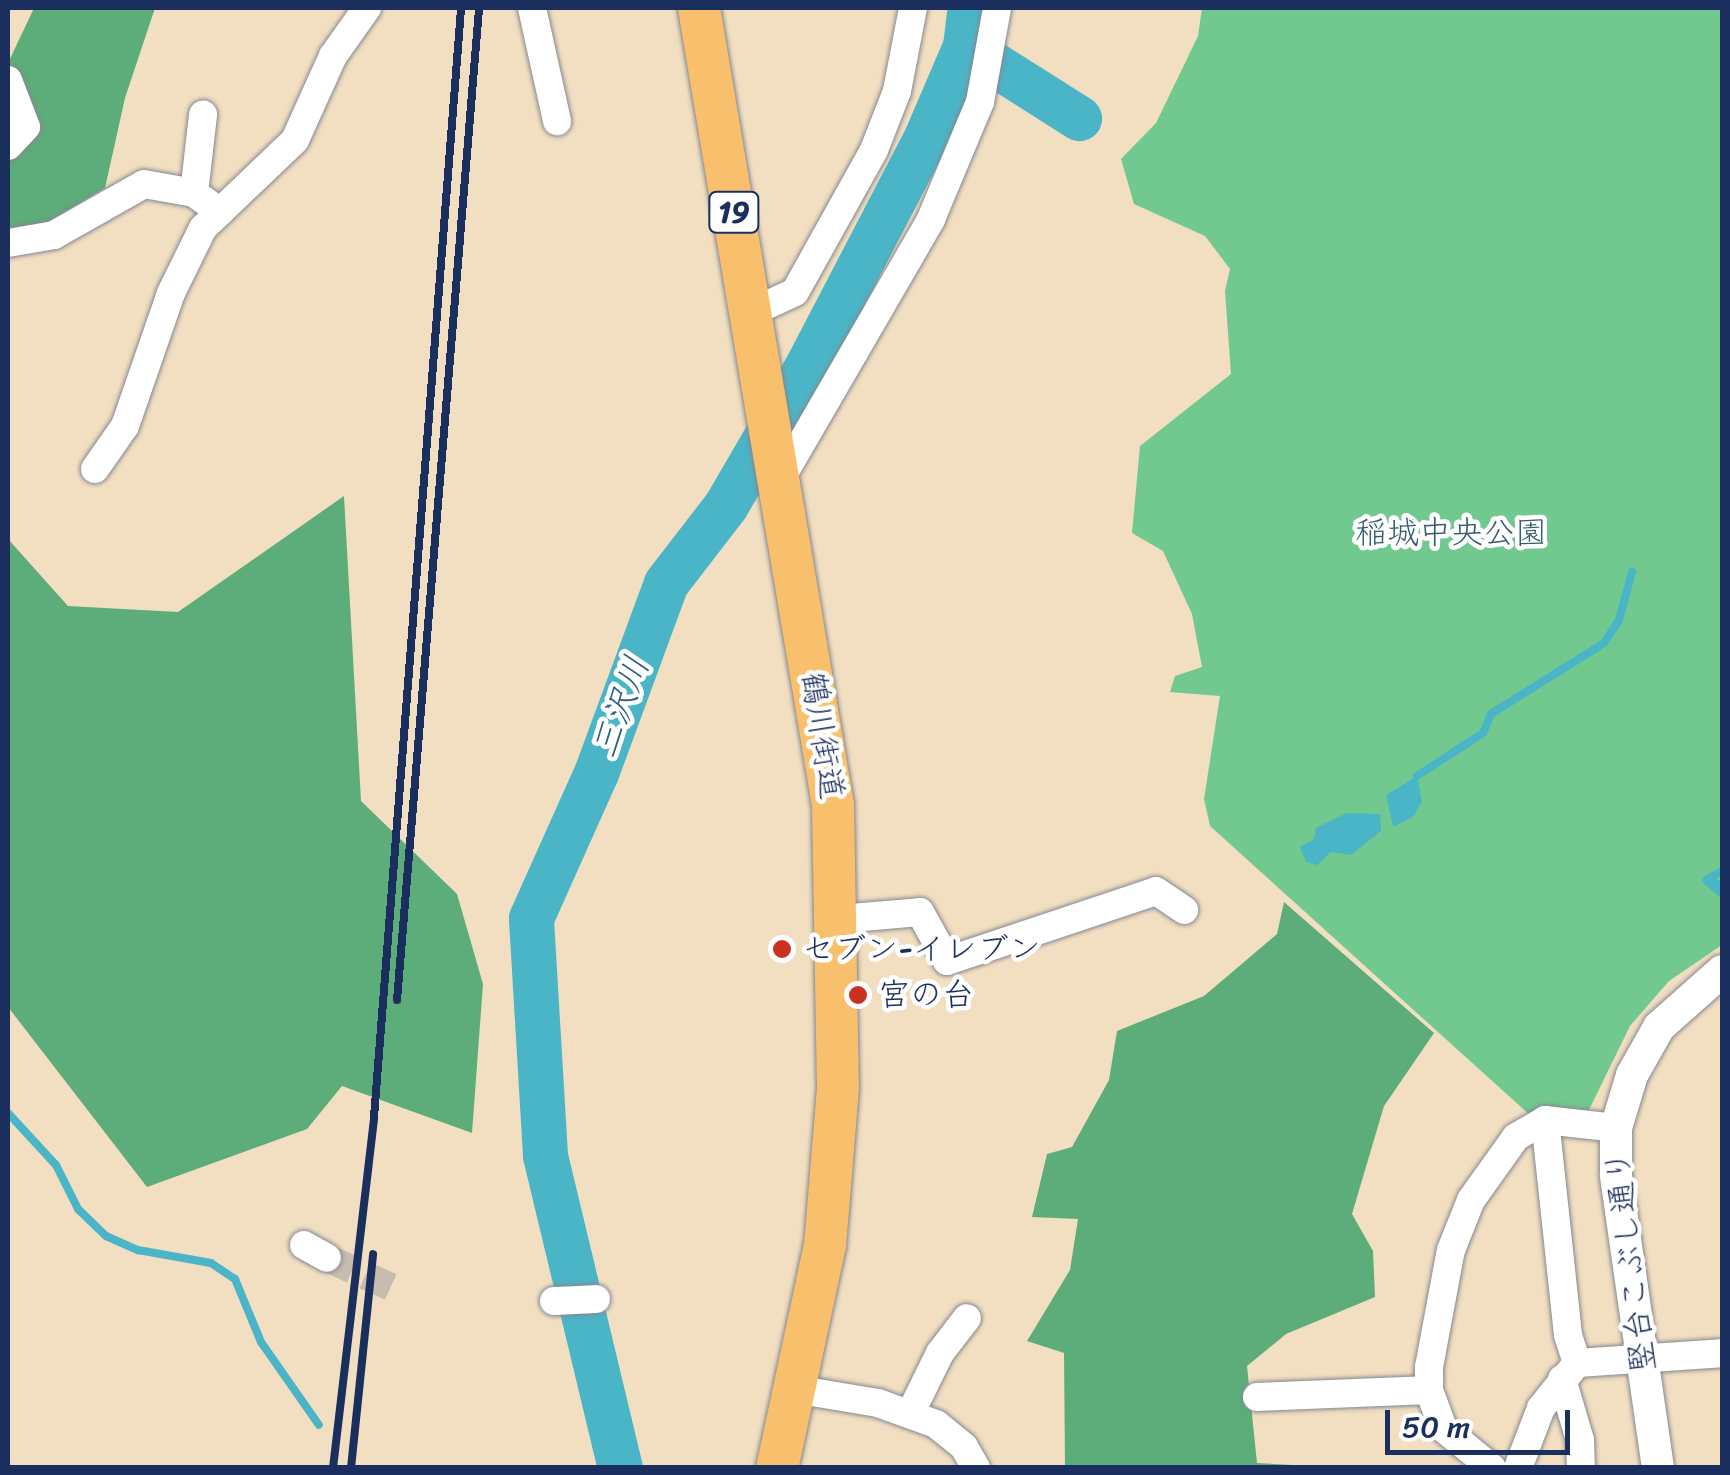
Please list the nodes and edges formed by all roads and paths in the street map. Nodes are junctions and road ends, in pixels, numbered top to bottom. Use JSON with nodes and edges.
{"nodes":[{"id":1,"x":367,"y":8,"type":"edge"},
{"id":2,"x":532,"y":8,"type":"edge"},
{"id":3,"x":698,"y":8,"type":"edge"},
{"id":4,"x":913,"y":8,"type":"edge"},
{"id":5,"x":996,"y":16,"type":"edge"},
{"id":6,"x":8,"y":80,"type":"edge"},
{"id":7,"x":203,"y":115,"type":"dead end"},
{"id":8,"x":557,"y":121,"type":"dead end"},
{"id":9,"x":8,"y":146,"type":"edge"},
{"id":10,"x":194,"y":194,"type":"junction"},
{"id":11,"x":220,"y":212,"type":"junction"},
{"id":12,"x":8,"y":243,"type":"edge"},
{"id":13,"x":752,"y":312,"type":"junction"},
{"id":14,"x":95,"y":468,"type":"dead end"},
{"id":15,"x":780,"y":480,"type":"junction"},
{"id":16,"x":1184,"y":910,"type":"dead end"},
{"id":17,"x":839,"y":920,"type":"junction"},
{"id":18,"x":1722,"y":971,"type":"edge"},
{"id":19,"x":1546,"y":1120,"type":"junction"},
{"id":20,"x":1616,"y":1128,"type":"junction"},
{"id":21,"x":554,"y":1300,"type":"dead end"},
{"id":22,"x":596,"y":1300,"type":"dead end"},
{"id":23,"x":967,"y":1318,"type":"dead end"},
{"id":24,"x":1722,"y":1353,"type":"edge"},
{"id":25,"x":1642,"y":1360,"type":"junction"},
{"id":26,"x":1570,"y":1371,"type":"junction"},
{"id":27,"x":794,"y":1390,"type":"junction"},
{"id":28,"x":1429,"y":1390,"type":"junction"},
{"id":29,"x":1257,"y":1397,"type":"dead end"},
{"id":30,"x":910,"y":1414,"type":"junction"},
{"id":31,"x":778,"y":1468,"type":"edge"},
{"id":32,"x":976,"y":1468,"type":"edge"},
{"id":33,"x":1492,"y":1468,"type":"edge"},
{"id":34,"x":1518,"y":1468,"type":"edge"},
{"id":35,"x":1581,"y":1468,"type":"edge"},
{"id":36,"x":1658,"y":1468,"type":"edge"}],
"edges":[{"from":1,"to":11,"type":"street"},
{"from":2,"to":8,"type":"street"},
{"from":3,"to":13,"type":"main road","name":"鶴川街道","number":"19"},
{"from":4,"to":13,"type":"street"},
{"from":5,"to":15,"type":"street"},
{"from":6,"to":9,"type":"street"},
{"from":7,"to":10,"type":"street"},
{"from":10,"to":11,"type":"street"},
{"from":10,"to":12,"type":"street"},
{"from":11,"to":14,"type":"street"},
{"from":13,"to":15,"type":"main road","name":"鶴川街道","number":"19"},
{"from":15,"to":17,"type":"main road","name":"鶴川街道","number":"19"},
{"from":16,"to":17,"type":"street"},
{"from":17,"to":27,"type":"main road","name":"鶴川街道","number":"19"},
{"from":18,"to":20,"type":"street","name":"竪台こぶし通り"},
{"from":19,"to":20,"type":"street"},
{"from":19,"to":26,"type":"street"},
{"from":19,"to":28,"type":"street"},
{"from":20,"to":25,"type":"street","name":"竪台こぶし通り"},
{"from":21,"to":22,"type":"street"},
{"from":23,"to":30,"type":"street"},
{"from":24,"to":25,"type":"street"},
{"from":25,"to":26,"type":"street"},
{"from":25,"to":36,"type":"street","name":"竪台こぶし通り"},
{"from":26,"to":34,"type":"street"},
{"from":26,"to":35,"type":"street"},
{"from":27,"to":30,"type":"street"},
{"from":27,"to":31,"type":"main road","name":"鶴川街道","number":"19"},
{"from":28,"to":29,"type":"street"},
{"from":28,"to":33,"type":"street"},
{"from":30,"to":32,"type":"street"}]}
